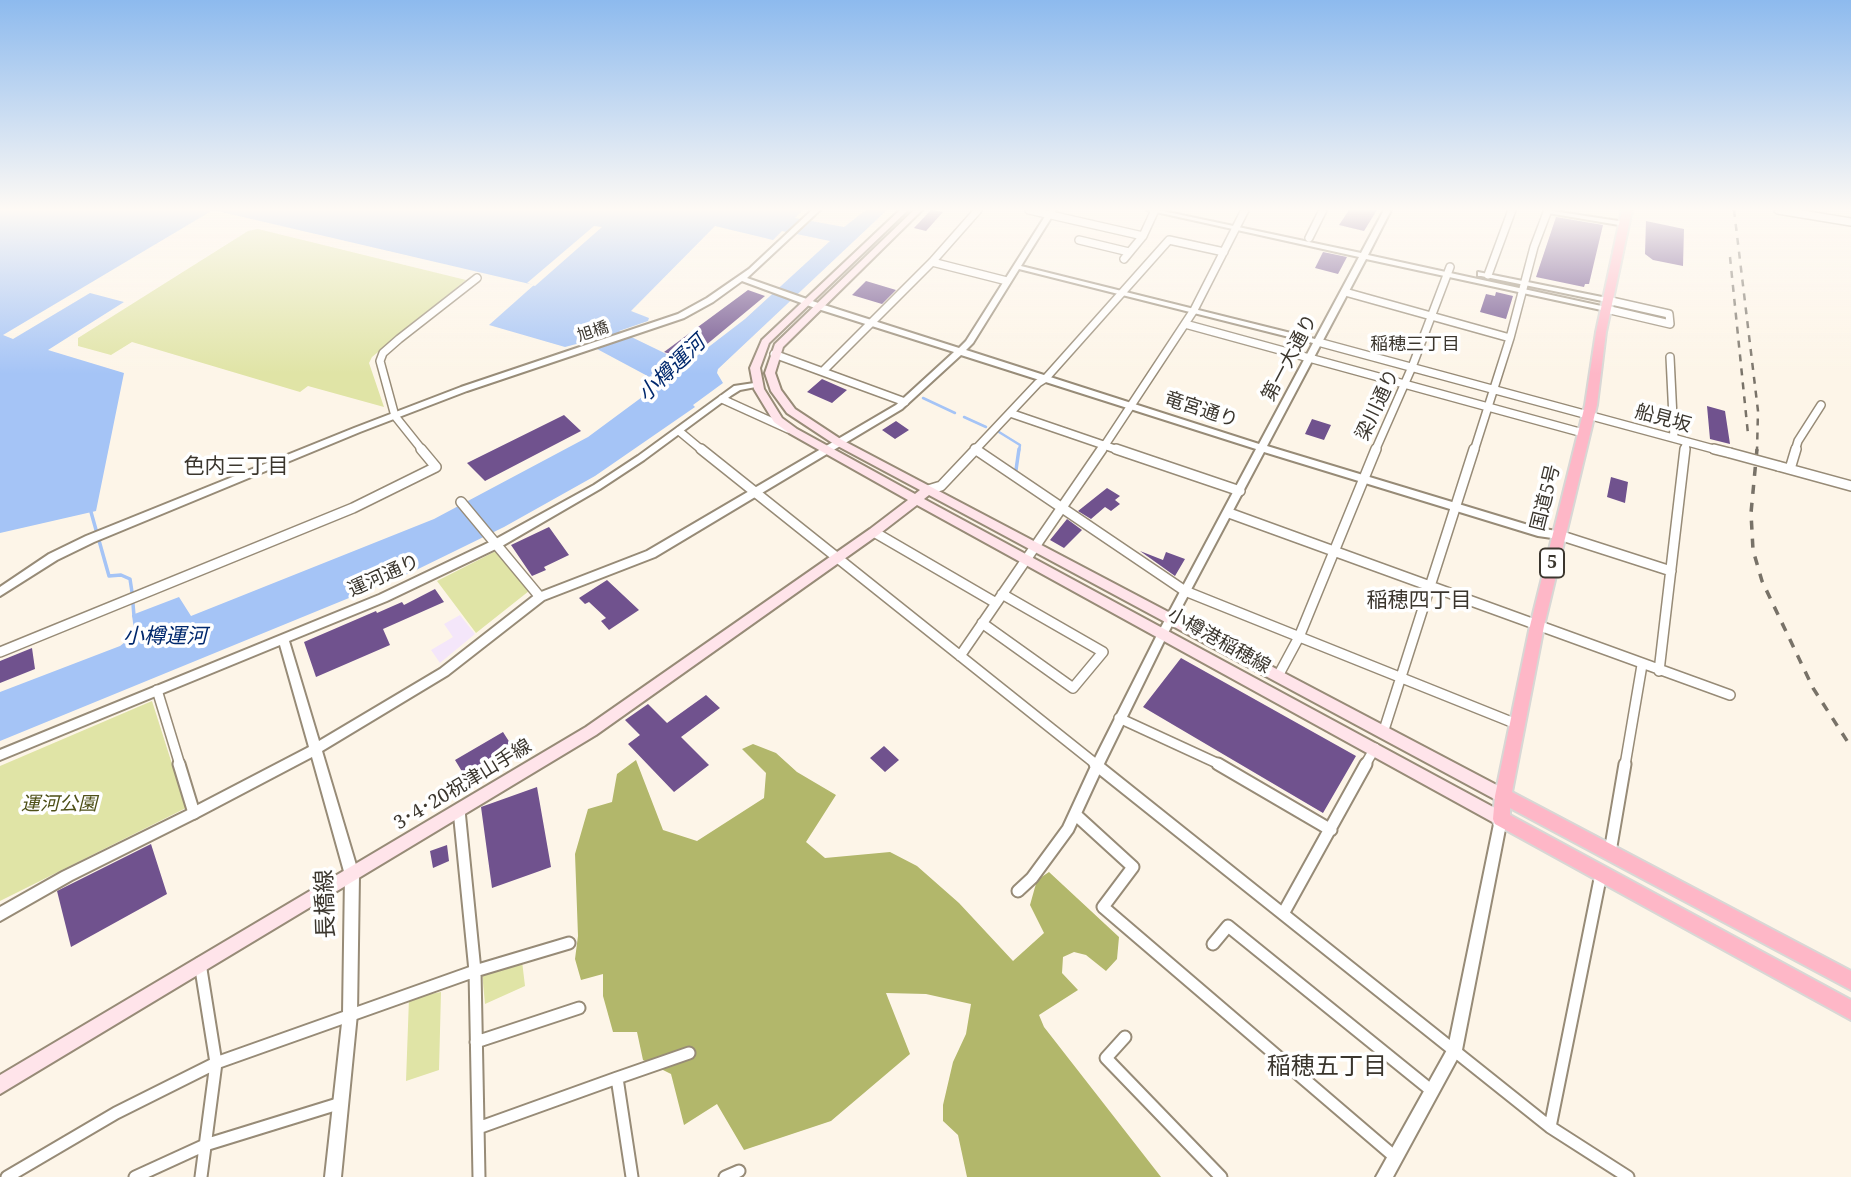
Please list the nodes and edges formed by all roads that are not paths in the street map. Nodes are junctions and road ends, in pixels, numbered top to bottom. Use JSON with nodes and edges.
{"nodes":[{"id":1,"x":756,"y":265,"type":"edge"},
{"id":2,"x":846,"y":265,"type":"edge"},
{"id":3,"x":860,"y":265,"type":"edge"},
{"id":4,"x":929,"y":265,"type":"edge"},
{"id":5,"x":944,"y":265,"type":"edge"},
{"id":6,"x":1147,"y":265,"type":"edge"},
{"id":7,"x":1217,"y":265,"type":"edge"},
{"id":8,"x":1360,"y":265,"type":"edge"},
{"id":9,"x":1420,"y":265,"type":"edge"},
{"id":10,"x":1492,"y":265,"type":"edge"},
{"id":11,"x":1529,"y":265,"type":"edge"},
{"id":12,"x":1615,"y":265,"type":"edge"},
{"id":13,"x":1018,"y":267,"type":"joint"},
{"id":14,"x":1448,"y":271,"type":"junction"},
{"id":15,"x":1488,"y":275,"type":"junction"},
{"id":16,"x":477,"y":278,"type":"dead end"},
{"id":17,"x":741,"y":278,"type":"junction"},
{"id":18,"x":1007,"y":281,"type":"junction"},
{"id":19,"x":1523,"y":287,"type":"junction"},
{"id":20,"x":1345,"y":292,"type":"junction"},
{"id":21,"x":1123,"y":293,"type":"junction"},
{"id":22,"x":807,"y":302,"type":"junction"},
{"id":23,"x":1606,"y":305,"type":"junction"},
{"id":24,"x":818,"y":306,"type":"junction"},
{"id":25,"x":1194,"y":310,"type":"junction"},
{"id":26,"x":1431,"y":317,"type":"junction"},
{"id":27,"x":872,"y":323,"type":"junction"},
{"id":28,"x":1185,"y":324,"type":"junction"},
{"id":29,"x":1510,"y":338,"type":"junction"},
{"id":30,"x":1318,"y":342,"type":"junction"},
{"id":31,"x":961,"y":352,"type":"junction"},
{"id":32,"x":774,"y":355,"type":"junction"},
{"id":33,"x":1670,"y":357,"type":"dead end"},
{"id":34,"x":1310,"y":358,"type":"junction"},
{"id":35,"x":1412,"y":367,"type":"junction"},
{"id":36,"x":822,"y":371,"type":"junction"},
{"id":37,"x":1046,"y":378,"type":"junction"},
{"id":38,"x":758,"y":384,"type":"junction"},
{"id":39,"x":1404,"y":384,"type":"junction"},
{"id":40,"x":1493,"y":390,"type":"junction"},
{"id":41,"x":722,"y":399,"type":"junction"},
{"id":42,"x":905,"y":402,"type":"junction"},
{"id":43,"x":1130,"y":404,"type":"junction"},
{"id":44,"x":1821,"y":405,"type":"dead end"},
{"id":45,"x":1488,"y":407,"type":"junction"},
{"id":46,"x":1010,"y":413,"type":"junction"},
{"id":47,"x":395,"y":416,"type":"junction"},
{"id":48,"x":1588,"y":416,"type":"junction"},
{"id":49,"x":679,"y":431,"type":"junction"},
{"id":50,"x":793,"y":431,"type":"junction"},
{"id":51,"x":1583,"y":433,"type":"junction"},
{"id":52,"x":1674,"y":438,"type":"junction"},
{"id":53,"x":838,"y":442,"type":"junction"},
{"id":54,"x":1686,"y":442,"type":"junction"},
{"id":55,"x":1104,"y":445,"type":"junction"},
{"id":56,"x":1263,"y":447,"type":"junction"},
{"id":57,"x":827,"y":449,"type":"junction"},
{"id":58,"x":975,"y":449,"type":"junction"},
{"id":59,"x":1790,"y":469,"type":"junction"},
{"id":60,"x":1363,"y":477,"type":"junction"},
{"id":61,"x":1851,"y":486,"type":"edge"},
{"id":62,"x":1240,"y":491,"type":"junction"},
{"id":63,"x":756,"y":493,"type":"junction"},
{"id":64,"x":922,"y":495,"type":"junction"},
{"id":65,"x":463,"y":505,"type":"dead end"},
{"id":66,"x":1456,"y":505,"type":"junction"},
{"id":67,"x":1063,"y":508,"type":"junction"},
{"id":68,"x":1229,"y":513,"type":"junction"},
{"id":69,"x":874,"y":532,"type":"junction"},
{"id":70,"x":1559,"y":535,"type":"junction"},
{"id":71,"x":498,"y":543,"type":"junction"},
{"id":72,"x":1036,"y":547,"type":"junction"},
{"id":73,"x":1332,"y":551,"type":"junction"},
{"id":74,"x":836,"y":558,"type":"junction"},
{"id":75,"x":1027,"y":559,"type":"junction"},
{"id":76,"x":1671,"y":571,"type":"junction"},
{"id":77,"x":1430,"y":587,"type":"junction"},
{"id":78,"x":1185,"y":591,"type":"junction"},
{"id":79,"x":0,"y":592,"type":"edge"},
{"id":80,"x":540,"y":597,"type":"junction"},
{"id":81,"x":999,"y":598,"type":"junction"},
{"id":82,"x":1170,"y":620,"type":"junction"},
{"id":83,"x":982,"y":623,"type":"junction"},
{"id":84,"x":1537,"y":626,"type":"junction"},
{"id":85,"x":1163,"y":633,"type":"junction"},
{"id":86,"x":1299,"y":637,"type":"junction"},
{"id":87,"x":283,"y":638,"type":"junction"},
{"id":88,"x":0,"y":652,"type":"edge"},
{"id":89,"x":960,"y":656,"type":"junction"},
{"id":90,"x":1642,"y":665,"type":"junction"},
{"id":91,"x":1659,"y":671,"type":"junction"},
{"id":92,"x":1278,"y":676,"type":"junction"},
{"id":93,"x":1401,"y":676,"type":"junction"},
{"id":94,"x":157,"y":690,"type":"junction"},
{"id":95,"x":1730,"y":695,"type":"dead end"},
{"id":96,"x":1119,"y":718,"type":"junction"},
{"id":97,"x":1519,"y":725,"type":"junction"},
{"id":98,"x":1383,"y":733,"type":"junction"},
{"id":99,"x":317,"y":748,"type":"junction"},
{"id":100,"x":1375,"y":748,"type":"junction"},
{"id":101,"x":0,"y":755,"type":"edge"},
{"id":102,"x":1097,"y":764,"type":"junction"},
{"id":103,"x":1503,"y":796,"type":"junction"},
{"id":104,"x":460,"y":810,"type":"junction"},
{"id":105,"x":194,"y":813,"type":"junction"},
{"id":106,"x":1076,"y":815,"type":"junction"},
{"id":107,"x":1502,"y":819,"type":"junction"},
{"id":108,"x":1331,"y":830,"type":"junction"},
{"id":109,"x":1610,"y":852,"type":"junction"},
{"id":110,"x":1601,"y":874,"type":"junction"},
{"id":111,"x":352,"y":875,"type":"junction"},
{"id":112,"x":1018,"y":891,"type":"dead end"},
{"id":113,"x":1284,"y":912,"type":"junction"},
{"id":114,"x":0,"y":914,"type":"edge"},
{"id":115,"x":569,"y":943,"type":"dead end"},
{"id":116,"x":1213,"y":944,"type":"dead end"},
{"id":117,"x":200,"y":963,"type":"junction"},
{"id":118,"x":475,"y":971,"type":"junction"},
{"id":119,"x":1851,"y":981,"type":"edge"},
{"id":120,"x":579,"y":1008,"type":"dead end"},
{"id":121,"x":1851,"y":1010,"type":"edge"},
{"id":122,"x":349,"y":1014,"type":"junction"},
{"id":123,"x":1125,"y":1037,"type":"dead end"},
{"id":124,"x":476,"y":1042,"type":"junction"},
{"id":125,"x":1455,"y":1050,"type":"junction"},
{"id":126,"x":689,"y":1053,"type":"dead end"},
{"id":127,"x":216,"y":1063,"type":"junction"},
{"id":128,"x":617,"y":1078,"type":"junction"},
{"id":129,"x":0,"y":1085,"type":"edge"},
{"id":130,"x":1432,"y":1091,"type":"junction"},
{"id":131,"x":341,"y":1103,"type":"junction"},
{"id":132,"x":1550,"y":1127,"type":"junction"},
{"id":133,"x":478,"y":1128,"type":"junction"},
{"id":134,"x":205,"y":1145,"type":"junction"},
{"id":135,"x":1395,"y":1157,"type":"junction"},
{"id":136,"x":740,"y":1171,"type":"dead end"},
{"id":137,"x":7,"y":1177,"type":"edge"},
{"id":138,"x":135,"y":1177,"type":"edge"},
{"id":139,"x":201,"y":1177,"type":"edge"},
{"id":140,"x":333,"y":1177,"type":"edge"},
{"id":141,"x":479,"y":1177,"type":"edge"},
{"id":142,"x":632,"y":1177,"type":"edge"},
{"id":143,"x":725,"y":1177,"type":"edge"},
{"id":144,"x":1221,"y":1177,"type":"edge"},
{"id":145,"x":1384,"y":1177,"type":"edge"},
{"id":146,"x":1628,"y":1177,"type":"edge"}],
"edges":[{"from":1,"to":17,"type":"street","name":"旭橋"},
{"from":2,"to":22,"type":"main road"},
{"from":3,"to":24,"type":"main road"},
{"from":4,"to":27,"type":"street"},
{"from":5,"to":18,"type":"street"},
{"from":6,"to":21,"type":"street"},
{"from":7,"to":25,"type":"street"},
{"from":8,"to":20,"type":"street","name":"第一大通り"},
{"from":9,"to":14,"type":"street"},
{"from":10,"to":15,"type":"street"},
{"from":11,"to":19,"type":"street"},
{"from":12,"to":23,"type":"highway","name":"国道5号","number":"5"},
{"from":13,"to":18,"type":"street"},
{"from":13,"to":21,"type":"street"},
{"from":14,"to":15,"type":"street"},
{"from":14,"to":19,"type":"street"},
{"from":14,"to":26,"type":"street","name":"梁川通り"},
{"from":15,"to":19,"type":"street"},
{"from":16,"to":47,"type":"street"},
{"from":17,"to":22,"type":"street","name":"竜宮通り"},
{"from":17,"to":47,"type":"street","name":"旭橋"},
{"from":18,"to":31,"type":"street"},
{"from":19,"to":23,"type":"street"},
{"from":19,"to":29,"type":"street"},
{"from":20,"to":26,"type":"street"},
{"from":20,"to":30,"type":"street","name":"第一大通り"},
{"from":21,"to":25,"type":"street"},
{"from":21,"to":37,"type":"street"},
{"from":22,"to":24,"type":"street","name":"竜宮通り"},
{"from":22,"to":38,"type":"main road"},
{"from":23,"to":23,"type":"street"},
{"from":23,"to":48,"type":"highway","name":"国道5号","number":"5"},
{"from":24,"to":27,"type":"street","name":"竜宮通り"},
{"from":24,"to":32,"type":"main road"},
{"from":25,"to":28,"type":"street"},
{"from":25,"to":30,"type":"street"},
{"from":26,"to":29,"type":"street"},
{"from":26,"to":35,"type":"street","name":"梁川通り"},
{"from":27,"to":31,"type":"street","name":"竜宮通り"},
{"from":27,"to":36,"type":"street"},
{"from":28,"to":34,"type":"street"},
{"from":28,"to":43,"type":"street"},
{"from":29,"to":40,"type":"street"},
{"from":30,"to":34,"type":"street","name":"第一大通り"},
{"from":30,"to":35,"type":"street"},
{"from":31,"to":37,"type":"street","name":"竜宮通り"},
{"from":31,"to":42,"type":"street"},
{"from":32,"to":36,"type":"street"},
{"from":32,"to":53,"type":"main road"},
{"from":33,"to":52,"type":"street"},
{"from":34,"to":39,"type":"street"},
{"from":34,"to":56,"type":"street","name":"第一大通り"},
{"from":35,"to":39,"type":"street","name":"梁川通り"},
{"from":35,"to":40,"type":"street"},
{"from":36,"to":42,"type":"street"},
{"from":37,"to":43,"type":"street","name":"竜宮通り"},
{"from":37,"to":46,"type":"street"},
{"from":38,"to":41,"type":"street","name":"運河通り"},
{"from":38,"to":50,"type":"main road"},
{"from":39,"to":45,"type":"street"},
{"from":39,"to":60,"type":"street","name":"梁川通り"},
{"from":40,"to":45,"type":"street"},
{"from":40,"to":48,"type":"street"},
{"from":41,"to":49,"type":"street","name":"運河通り"},
{"from":41,"to":50,"type":"street"},
{"from":42,"to":53,"type":"street"},
{"from":43,"to":55,"type":"street"},
{"from":43,"to":56,"type":"street","name":"竜宮通り"},
{"from":44,"to":59,"type":"street"},
{"from":45,"to":51,"type":"street"},
{"from":45,"to":66,"type":"street"},
{"from":46,"to":55,"type":"street"},
{"from":46,"to":58,"type":"street"},
{"from":47,"to":79,"type":"street","name":"旭橋"},
{"from":47,"to":88,"type":"street"},
{"from":48,"to":51,"type":"highway","name":"国道5号","number":"5"},
{"from":48,"to":52,"type":"street","name":"船見坂"},
{"from":49,"to":63,"type":"street"},
{"from":49,"to":71,"type":"street","name":"運河通り"},
{"from":50,"to":57,"type":"main road"},
{"from":51,"to":70,"type":"highway","name":"国道5号","number":"5"},
{"from":52,"to":54,"type":"street","name":"船見坂"},
{"from":53,"to":57,"type":"street"},
{"from":53,"to":64,"type":"main road"},
{"from":54,"to":59,"type":"street","name":"船見坂","bridge":true},
{"from":54,"to":76,"type":"street"},
{"from":55,"to":62,"type":"street"},
{"from":55,"to":67,"type":"street"},
{"from":56,"to":60,"type":"street","name":"竜宮通り"},
{"from":56,"to":62,"type":"street","name":"第一大通り"},
{"from":57,"to":63,"type":"street"},
{"from":57,"to":64,"type":"main road"},
{"from":58,"to":64,"type":"street"},
{"from":58,"to":67,"type":"street"},
{"from":59,"to":61,"type":"street","name":"船見坂"},
{"from":60,"to":66,"type":"street","name":"竜宮通り"},
{"from":60,"to":73,"type":"street","name":"梁川通り"},
{"from":62,"to":68,"type":"street","name":"第一大通り"},
{"from":63,"to":74,"type":"street"},
{"from":63,"to":80,"type":"street"},
{"from":64,"to":69,"type":"main road","name":"3･4･20祝津山手線"},
{"from":64,"to":72,"type":"main road","name":"小樽港稲穂線"},
{"from":64,"to":75,"type":"main road","name":"小樽港稲穂線"},
{"from":65,"to":71,"type":"street"},
{"from":66,"to":70,"type":"street","name":"竜宮通り"},
{"from":66,"to":77,"type":"street"},
{"from":67,"to":72,"type":"street"},
{"from":67,"to":78,"type":"street"},
{"from":68,"to":73,"type":"street"},
{"from":68,"to":78,"type":"street","name":"第一大通り"},
{"from":69,"to":74,"type":"main road","name":"3･4･20祝津山手線"},
{"from":69,"to":81,"type":"street"},
{"from":70,"to":76,"type":"street"},
{"from":70,"to":84,"type":"highway","name":"国道5号","number":"5"},
{"from":71,"to":80,"type":"street"},
{"from":71,"to":87,"type":"street","name":"運河通り"},
{"from":72,"to":75,"type":"street"},
{"from":72,"to":82,"type":"main road","name":"小樽港稲穂線"},
{"from":73,"to":77,"type":"street"},
{"from":73,"to":86,"type":"street","name":"梁川通り"},
{"from":74,"to":89,"type":"street"},
{"from":74,"to":104,"type":"main road","name":"3･4･20祝津山手線"},
{"from":75,"to":81,"type":"street"},
{"from":75,"to":85,"type":"main road","name":"小樽港稲穂線"},
{"from":76,"to":91,"type":"street"},
{"from":77,"to":84,"type":"street"},
{"from":77,"to":93,"type":"street"},
{"from":78,"to":82,"type":"street","name":"第一大通り"},
{"from":78,"to":86,"type":"street"},
{"from":80,"to":99,"type":"street"},
{"from":81,"to":83,"type":"street"},
{"from":81,"to":83,"type":"street"},
{"from":82,"to":85,"type":"street","name":"第一大通り"},
{"from":82,"to":92,"type":"main road","name":"小樽港稲穂線"},
{"from":83,"to":89,"type":"street"},
{"from":84,"to":90,"type":"street"},
{"from":84,"to":97,"type":"highway","name":"国道5号","number":"5"},
{"from":85,"to":96,"type":"street","name":"第一大通り"},
{"from":85,"to":100,"type":"main road","name":"小樽港稲穂線"},
{"from":86,"to":92,"type":"street","name":"梁川通り"},
{"from":86,"to":93,"type":"street"},
{"from":87,"to":94,"type":"street","name":"運河通り"},
{"from":87,"to":99,"type":"street","name":"長橋線"},
{"from":89,"to":102,"type":"street"},
{"from":90,"to":91,"type":"street"},
{"from":90,"to":109,"type":"street"},
{"from":91,"to":95,"type":"street"},
{"from":92,"to":98,"type":"main road","name":"小樽港稲穂線"},
{"from":93,"to":97,"type":"street"},
{"from":93,"to":98,"type":"street"},
{"from":94,"to":101,"type":"street","name":"運河通り"},
{"from":94,"to":105,"type":"street"},
{"from":96,"to":102,"type":"street","name":"第一大通り"},
{"from":96,"to":108,"type":"street"},
{"from":97,"to":103,"type":"highway","name":"国道5号","number":"5"},
{"from":98,"to":103,"type":"main road","name":"小樽港稲穂線"},
{"from":99,"to":105,"type":"street"},
{"from":99,"to":111,"type":"street","name":"長橋線"},
{"from":100,"to":107,"type":"main road","name":"小樽港稲穂線"},
{"from":100,"to":108,"type":"street"},
{"from":102,"to":106,"type":"street"},
{"from":102,"to":113,"type":"street"},
{"from":103,"to":107,"type":"highway","name":"国道5号","number":"5"},
{"from":103,"to":109,"type":"highway"},
{"from":104,"to":111,"type":"main road","name":"3･4･20祝津山手線"},
{"from":104,"to":118,"type":"street"},
{"from":105,"to":114,"type":"street"},
{"from":106,"to":112,"type":"street"},
{"from":106,"to":135,"type":"street"},
{"from":107,"to":110,"type":"highway"},
{"from":107,"to":125,"type":"street"},
{"from":108,"to":113,"type":"street"},
{"from":109,"to":119,"type":"highway"},
{"from":110,"to":121,"type":"highway"},
{"from":110,"to":132,"type":"street"},
{"from":111,"to":117,"type":"main road","name":"3･4･20祝津山手線"},
{"from":111,"to":122,"type":"street","name":"長橋線"},
{"from":113,"to":125,"type":"street"},
{"from":115,"to":118,"type":"street"},
{"from":116,"to":130,"type":"street"},
{"from":117,"to":127,"type":"street"},
{"from":117,"to":129,"type":"main road","name":"3･4･20祝津山手線"},
{"from":118,"to":122,"type":"street"},
{"from":118,"to":124,"type":"street"},
{"from":120,"to":124,"type":"street"},
{"from":122,"to":127,"type":"street"},
{"from":122,"to":131,"type":"street","name":"長橋線"},
{"from":123,"to":144,"type":"street"},
{"from":124,"to":133,"type":"street"},
{"from":125,"to":130,"type":"street"},
{"from":125,"to":132,"type":"street"},
{"from":126,"to":128,"type":"street"},
{"from":127,"to":134,"type":"street"},
{"from":127,"to":137,"type":"street"},
{"from":128,"to":133,"type":"street"},
{"from":128,"to":142,"type":"street"},
{"from":130,"to":135,"type":"street"},
{"from":131,"to":134,"type":"street"},
{"from":131,"to":140,"type":"street","name":"長橋線"},
{"from":132,"to":146,"type":"street"},
{"from":133,"to":141,"type":"street"},
{"from":134,"to":138,"type":"street"},
{"from":134,"to":139,"type":"street"},
{"from":135,"to":145,"type":"street"},
{"from":136,"to":143,"type":"street"}]}
